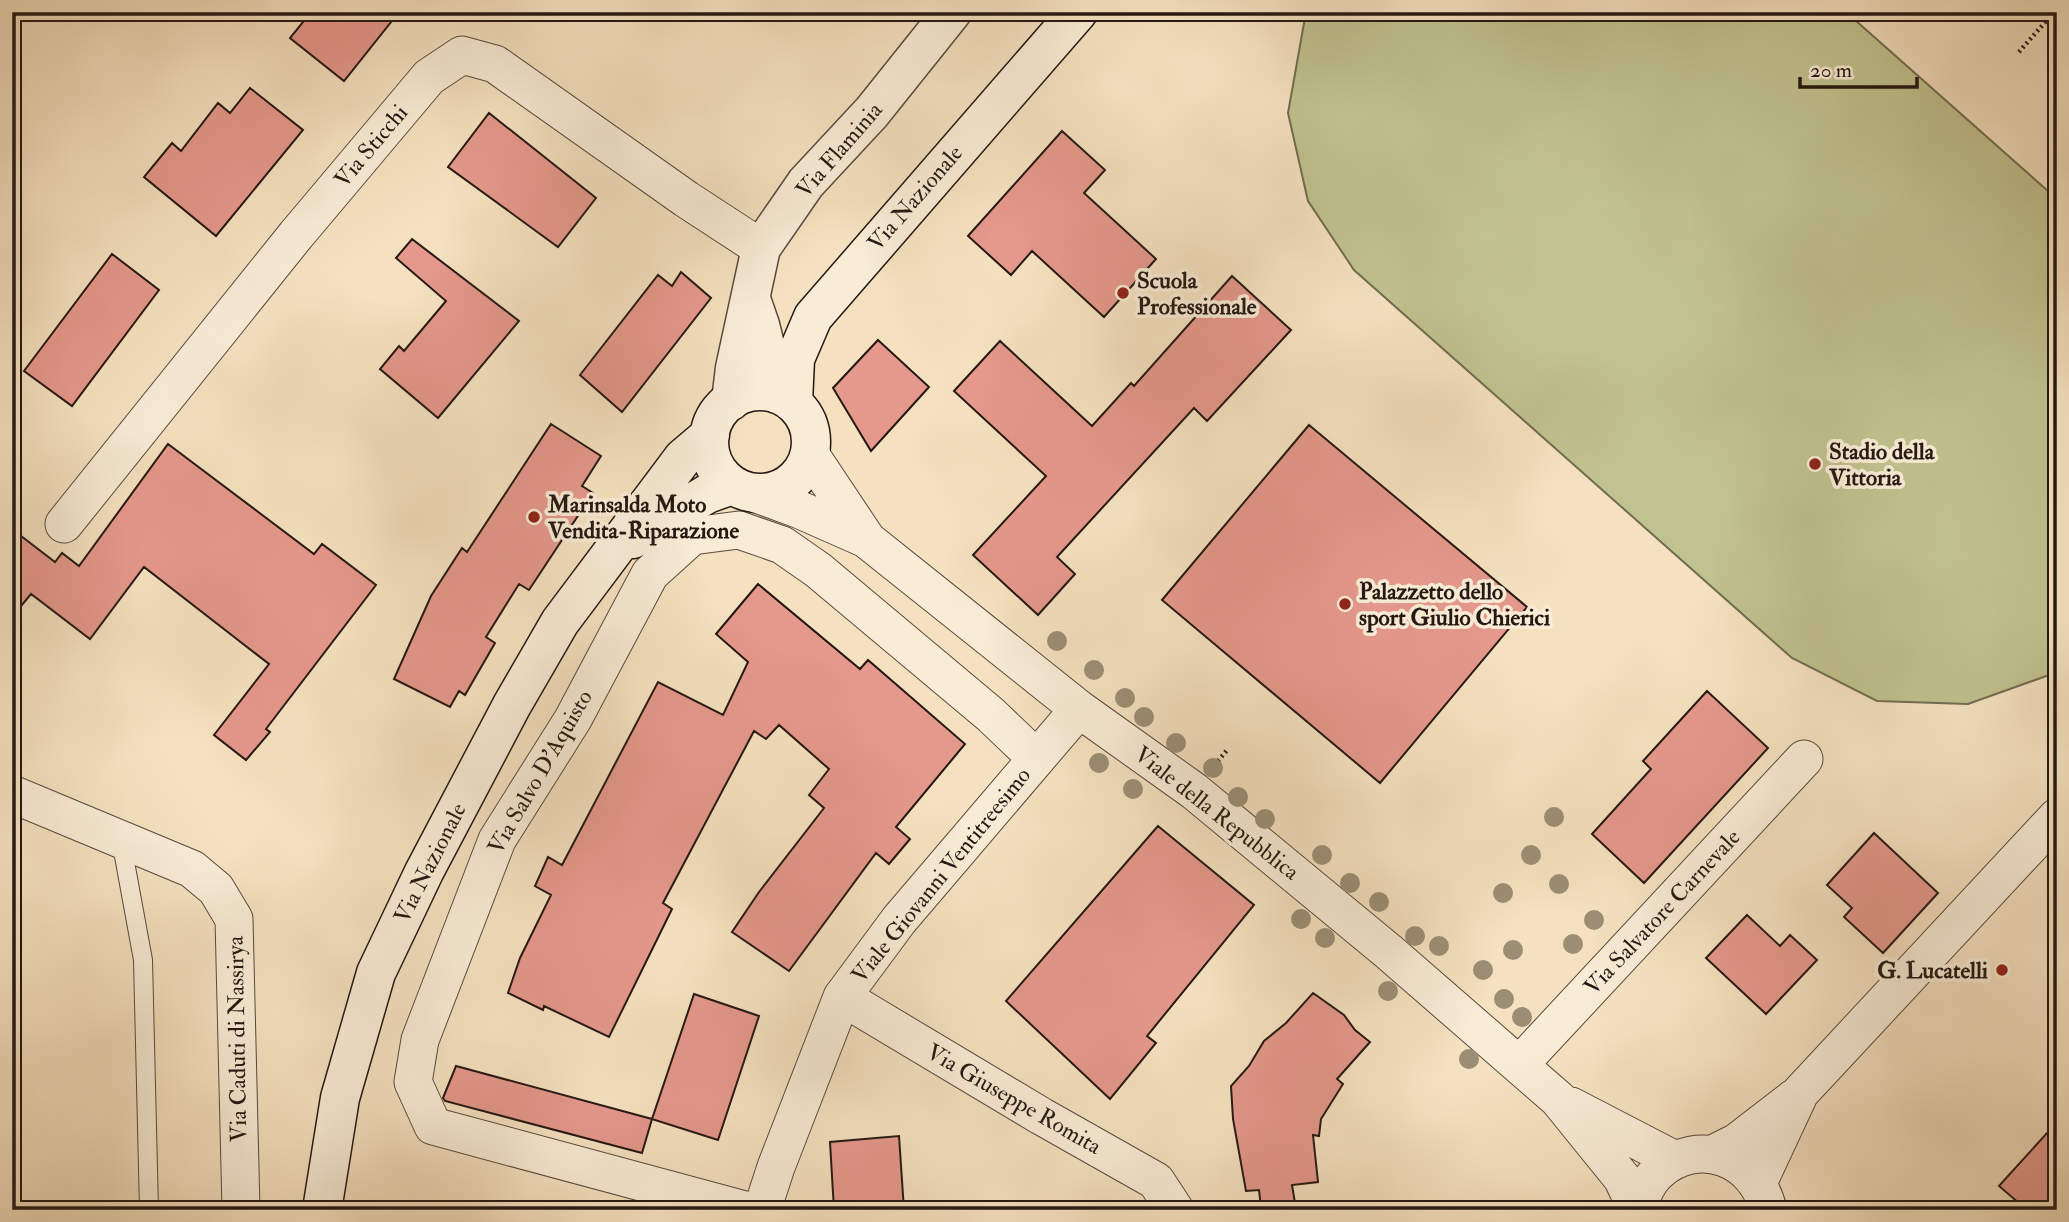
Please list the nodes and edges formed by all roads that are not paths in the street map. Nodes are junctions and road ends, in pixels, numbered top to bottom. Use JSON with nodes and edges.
{"nodes":[{"id":1,"x":953,"y":12,"type":"edge"},
{"id":2,"x":1078,"y":12,"type":"edge"},
{"id":3,"x":761,"y":248,"type":"junction"},
{"id":4,"x":751,"y":300,"type":"junction"},
{"id":5,"x":785,"y":398,"type":"junction"},
{"id":6,"x":731,"y":401,"type":"junction"},
{"id":7,"x":710,"y":435,"type":"junction"},
{"id":8,"x":810,"y":454,"type":"junction"},
{"id":9,"x":743,"y":489,"type":"junction"},
{"id":10,"x":64,"y":524,"type":"dead end"},
{"id":11,"x":866,"y":539,"type":"junction"},
{"id":12,"x":616,"y":549,"type":"junction"},
{"id":13,"x":1079,"y":709,"type":"junction"},
{"id":14,"x":1036,"y":758,"type":"junction"},
{"id":15,"x":1804,"y":759,"type":"dead end"},
{"id":16,"x":12,"y":794,"type":"edge"},
{"id":17,"x":2057,"y":817,"type":"edge"},
{"id":18,"x":121,"y":840,"type":"junction"},
{"id":19,"x":842,"y":997,"type":"junction"},
{"id":20,"x":1521,"y":1064,"type":"junction"},
{"id":21,"x":1800,"y":1093,"type":"junction"},
{"id":22,"x":1558,"y":1099,"type":"junction"},
{"id":23,"x":1713,"y":1154,"type":"junction"},
{"id":24,"x":1675,"y":1160,"type":"junction"},
{"id":25,"x":1763,"y":1196,"type":"edge"},
{"id":26,"x":149,"y":1210,"type":"edge"},
{"id":27,"x":241,"y":1210,"type":"edge"},
{"id":28,"x":322,"y":1210,"type":"edge"},
{"id":29,"x":745,"y":1210,"type":"edge"},
{"id":30,"x":762,"y":1210,"type":"edge"},
{"id":31,"x":1175,"y":1210,"type":"edge"},
{"id":32,"x":1637,"y":1210,"type":"edge"}],
"edges":[{"from":1,"to":3,"type":"main road","name":"Via Flaminia"},
{"from":2,"to":5,"type":"main road","name":"Via Nazionale"},
{"from":3,"to":4,"type":"main road","name":"Via Flaminia"},
{"from":3,"to":10,"type":"street","name":"Via Sticchi"},
{"from":4,"to":5,"type":"main road","name":"Via Flaminia"},
{"from":4,"to":6,"type":"main road","name":"Via Flaminia"},
{"from":5,"to":6,"type":"main road"},
{"from":5,"to":8,"type":"main road"},
{"from":6,"to":7,"type":"main road"},
{"from":7,"to":9,"type":"main road"},
{"from":7,"to":12,"type":"main road","name":"Via Nazionale"},
{"from":8,"to":9,"type":"main road"},
{"from":8,"to":11,"type":"street","name":"Viale della Repubblica"},
{"from":9,"to":11,"type":"street","name":"Viale della Repubblica"},
{"from":9,"to":12,"type":"main road","name":"Via Nazionale"},
{"from":11,"to":13,"type":"street","name":"Viale della Repubblica"},
{"from":12,"to":28,"type":"main road","name":"Via Nazionale"},
{"from":13,"to":14,"type":"street","name":"Viale Giovanni Ventitreesimo"},
{"from":13,"to":20,"type":"street","name":"Viale della Repubblica"},
{"from":14,"to":19,"type":"street","name":"Viale Giovanni Ventitreesimo"},
{"from":14,"to":29,"type":"street","name":"Via Salvo D'Aquisto"},
{"from":15,"to":20,"type":"street","name":"Via Salvatore Carnevale"},
{"from":16,"to":18,"type":"street","name":"Via Caduti di Nassirya"},
{"from":17,"to":21,"type":"street"},
{"from":18,"to":26,"type":"lane"},
{"from":18,"to":27,"type":"street","name":"Via Caduti di Nassirya"},
{"from":19,"to":30,"type":"street","name":"Viale Giovanni Ventitreesimo"},
{"from":19,"to":31,"type":"street","name":"Via Giuseppe Romita"},
{"from":20,"to":22,"type":"street","name":"Viale della Repubblica"},
{"from":21,"to":23,"type":"street"},
{"from":21,"to":25,"type":"street"},
{"from":22,"to":24,"type":"street","name":"Viale della Repubblica"},
{"from":22,"to":32,"type":"street","name":"Viale della Repubblica"},
{"from":23,"to":24,"type":"street"},
{"from":23,"to":25,"type":"street"},
{"from":24,"to":32,"type":"street"}]}
